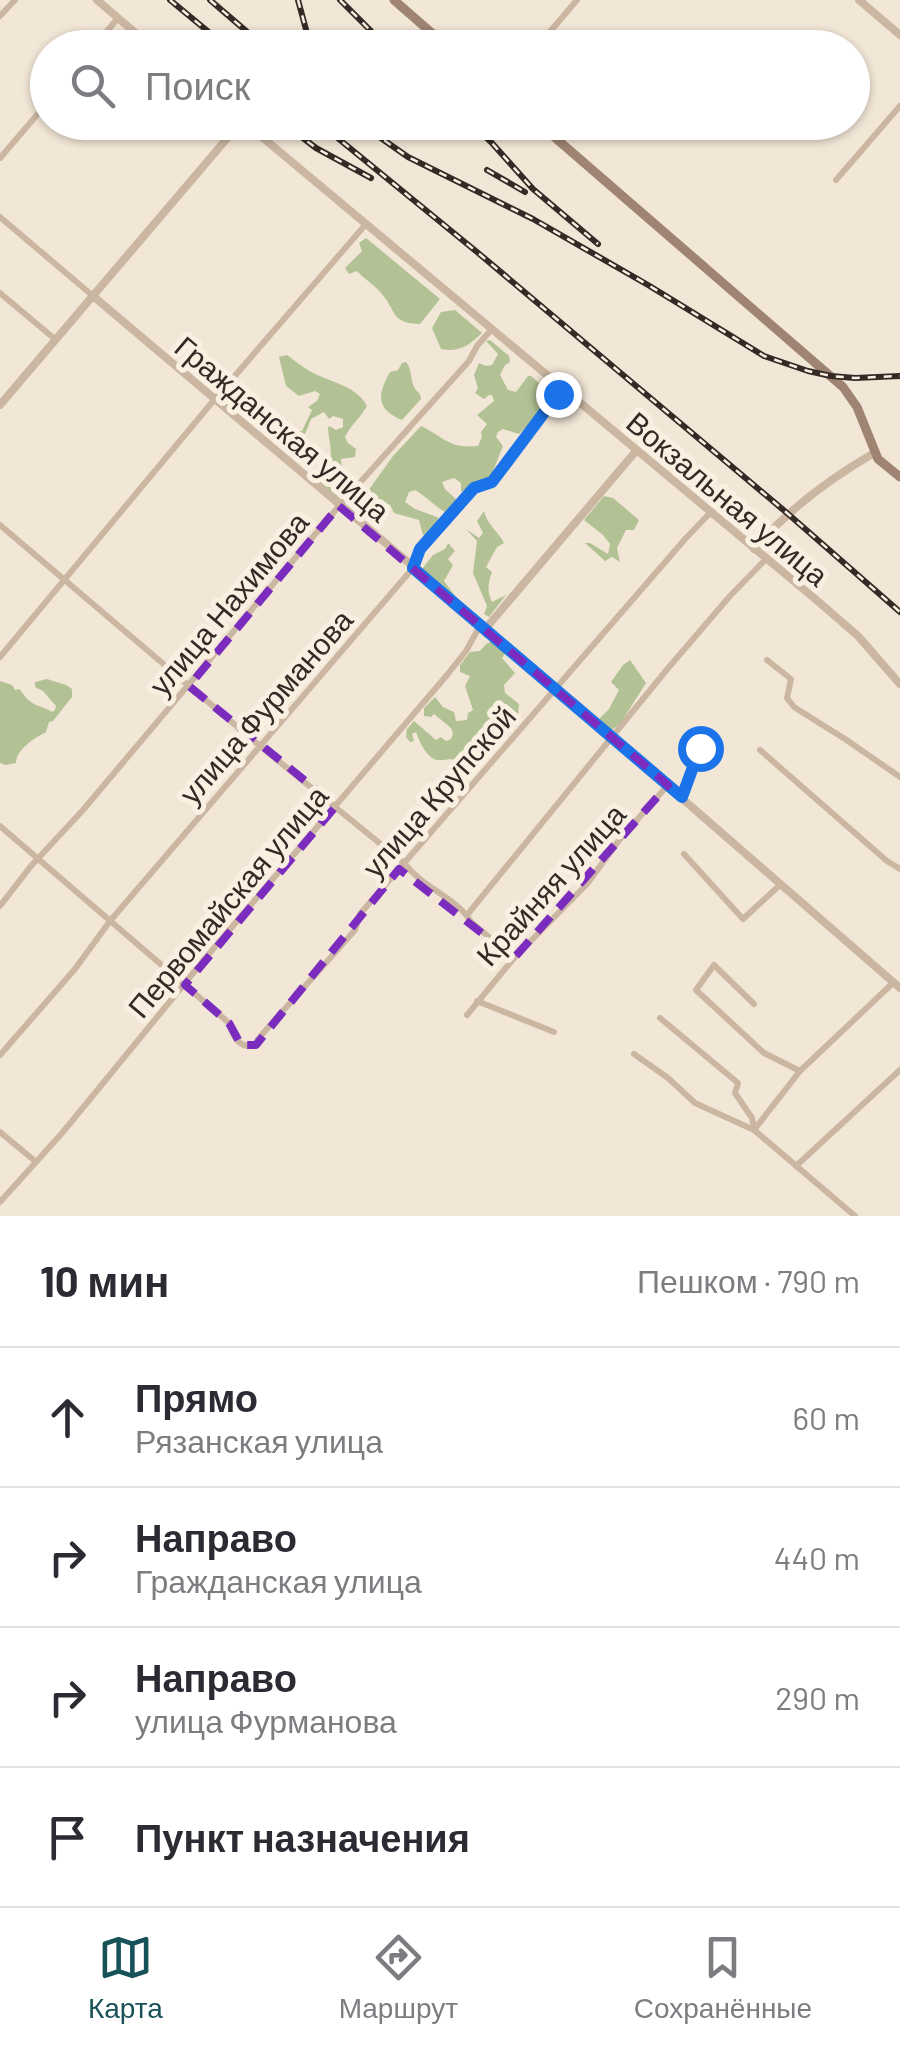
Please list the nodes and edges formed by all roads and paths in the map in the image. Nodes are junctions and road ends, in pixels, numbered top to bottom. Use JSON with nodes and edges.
{"nodes":[{"id":1,"x":14,"y":0,"type":"edge"},
{"id":2,"x":96,"y":0,"type":"edge"},
{"id":3,"x":394,"y":0,"type":"edge"},
{"id":4,"x":577,"y":0,"type":"edge"},
{"id":5,"x":859,"y":0,"type":"edge"},
{"id":6,"x":0,"y":16,"type":"edge"},
{"id":7,"x":118,"y":18,"type":"junction"},
{"id":8,"x":108,"y":30,"type":"edge"},
{"id":9,"x":132,"y":30,"type":"edge"},
{"id":10,"x":428,"y":30,"type":"edge"},
{"id":11,"x":551,"y":30,"type":"edge"},
{"id":12,"x":900,"y":35,"type":"edge"},
{"id":13,"x":900,"y":106,"type":"edge"},
{"id":14,"x":30,"y":123,"type":"edge"},
{"id":15,"x":227,"y":140,"type":"edge"},
{"id":16,"x":264,"y":140,"type":"edge"},
{"id":17,"x":559,"y":140,"type":"edge"},
{"id":18,"x":0,"y":158,"type":"edge"},
{"id":19,"x":836,"y":180,"type":"dead end"},
{"id":20,"x":0,"y":217,"type":"edge"},
{"id":21,"x":366,"y":224,"type":"junction"},
{"id":22,"x":0,"y":293,"type":"edge"},
{"id":23,"x":93,"y":296,"type":"junction"},
{"id":24,"x":491,"y":330,"type":"junction"},
{"id":25,"x":56,"y":340,"type":"junction"},
{"id":26,"x":561,"y":389,"type":"junction"},
{"id":27,"x":214,"y":400,"type":"junction"},
{"id":28,"x":0,"y":405,"type":"edge"},
{"id":29,"x":636,"y":451,"type":"junction"},
{"id":30,"x":874,"y":453,"type":"junction"},
{"id":31,"x":900,"y":477,"type":"edge"},
{"id":32,"x":339,"y":506,"type":"junction"},
{"id":33,"x":710,"y":513,"type":"junction"},
{"id":34,"x":0,"y":525,"type":"edge"},
{"id":35,"x":754,"y":549,"type":"junction"},
{"id":36,"x":766,"y":559,"type":"junction"},
{"id":37,"x":413,"y":568,"type":"junction"},
{"id":38,"x":65,"y":580,"type":"junction"},
{"id":39,"x":483,"y":626,"type":"junction"},
{"id":40,"x":0,"y":657,"type":"edge"},
{"id":41,"x":767,"y":660,"type":"dead end"},
{"id":42,"x":900,"y":684,"type":"edge"},
{"id":43,"x":189,"y":686,"type":"junction"},
{"id":44,"x":555,"y":690,"type":"junction"},
{"id":45,"x":611,"y":738,"type":"junction"},
{"id":46,"x":260,"y":746,"type":"junction"},
{"id":47,"x":700,"y":748,"type":"dead end"},
{"id":48,"x":760,"y":750,"type":"dead end"},
{"id":49,"x":900,"y":777,"type":"edge"},
{"id":50,"x":668,"y":785,"type":"junction"},
{"id":51,"x":682,"y":797,"type":"junction"},
{"id":52,"x":336,"y":806,"type":"junction"},
{"id":53,"x":0,"y":826,"type":"edge"},
{"id":54,"x":684,"y":854,"type":"dead end"},
{"id":55,"x":39,"y":858,"type":"junction"},
{"id":56,"x":404,"y":864,"type":"junction"},
{"id":57,"x":900,"y":869,"type":"edge"},
{"id":58,"x":782,"y":883,"type":"junction"},
{"id":59,"x":0,"y":906,"type":"edge"},
{"id":60,"x":467,"y":915,"type":"junction"},
{"id":61,"x":110,"y":921,"type":"junction"},
{"id":62,"x":514,"y":958,"type":"junction"},
{"id":63,"x":185,"y":985,"type":"junction"},
{"id":64,"x":897,"y":985,"type":"edge"},
{"id":65,"x":476,"y":1001,"type":"junction"},
{"id":66,"x":754,"y":1004,"type":"dead end"},
{"id":67,"x":467,"y":1015,"type":"dead end"},
{"id":68,"x":660,"y":1018,"type":"dead end"},
{"id":69,"x":554,"y":1032,"type":"dead end"},
{"id":70,"x":634,"y":1054,"type":"dead end"},
{"id":71,"x":0,"y":1055,"type":"edge"},
{"id":72,"x":800,"y":1070,"type":"junction"},
{"id":73,"x":900,"y":1070,"type":"edge"},
{"id":74,"x":754,"y":1130,"type":"junction"},
{"id":75,"x":0,"y":1132,"type":"edge"},
{"id":76,"x":35,"y":1161,"type":"junction"},
{"id":77,"x":796,"y":1166,"type":"junction"},
{"id":78,"x":0,"y":1202,"type":"edge"},
{"id":79,"x":855,"y":1216,"type":"edge"}],
"edges":[{"from":1,"to":6,"type":"street"},
{"from":2,"to":7,"type":"street"},
{"from":3,"to":10,"type":"main road"},
{"from":4,"to":11,"type":"street"},
{"from":5,"to":12,"type":"street"},
{"from":7,"to":8,"type":"street"},
{"from":7,"to":9,"type":"street"},
{"from":13,"to":19,"type":"street"},
{"from":14,"to":18,"type":"street"},
{"from":15,"to":23,"type":"street"},
{"from":16,"to":21,"type":"street","name":"Вокзальная улица"},
{"from":17,"to":30,"type":"main road"},
{"from":20,"to":23,"type":"street","name":"Гражданская улица"},
{"from":21,"to":24,"type":"street","name":"Вокзальная улица"},
{"from":21,"to":27,"type":"street"},
{"from":22,"to":25,"type":"street"},
{"from":23,"to":25,"type":"street"},
{"from":23,"to":27,"type":"street","name":"Гражданская улица"},
{"from":24,"to":26,"type":"street","name":"Вокзальная улица"},
{"from":24,"to":32,"type":"street","name":"улица Нахимова"},
{"from":25,"to":28,"type":"street"},
{"from":26,"to":29,"type":"street","name":"Вокзальная улица"},
{"from":26,"to":37,"type":"street","name":"улица Фурманова"},
{"from":27,"to":32,"type":"street","name":"Гражданская улица"},
{"from":27,"to":38,"type":"street"},
{"from":29,"to":33,"type":"street","name":"Вокзальная улица"},
{"from":29,"to":39,"type":"street","name":"Первомайская улица"},
{"from":30,"to":31,"type":"main road"},
{"from":30,"to":35,"type":"street"},
{"from":32,"to":37,"type":"street","name":"Гражданская улица"},
{"from":32,"to":43,"type":"street","name":"улица Нахимова"},
{"from":33,"to":35,"type":"street","name":"Вокзальная улица"},
{"from":33,"to":44,"type":"street","name":"улица Крупской"},
{"from":34,"to":38,"type":"street"},
{"from":35,"to":36,"type":"street","name":"Вокзальная улица"},
{"from":36,"to":42,"type":"street","name":"Вокзальная улица"},
{"from":36,"to":45,"type":"street"},
{"from":37,"to":39,"type":"street","name":"Гражданская улица"},
{"from":37,"to":46,"type":"street","name":"улица Фурманова"},
{"from":38,"to":40,"type":"street"},
{"from":38,"to":43,"type":"street"},
{"from":39,"to":44,"type":"street","name":"Гражданская улица"},
{"from":39,"to":52,"type":"street","name":"Первомайская улица"},
{"from":41,"to":49,"type":"street"},
{"from":43,"to":46,"type":"street"},
{"from":43,"to":55,"type":"street","name":"улица Нахимова"},
{"from":44,"to":45,"type":"street","name":"Гражданская улица"},
{"from":44,"to":56,"type":"street","name":"улица Крупской"},
{"from":45,"to":50,"type":"street","name":"Гражданская улица"},
{"from":45,"to":60,"type":"street"},
{"from":46,"to":52,"type":"street"},
{"from":46,"to":61,"type":"street","name":"улица Фурманова"},
{"from":47,"to":51,"type":"street"},
{"from":48,"to":57,"type":"street"},
{"from":50,"to":51,"type":"street","name":"Гражданская улица"},
{"from":50,"to":62,"type":"street","name":"Крайняя улица"},
{"from":51,"to":58,"type":"street","name":"Гражданская улица"},
{"from":52,"to":56,"type":"street"},
{"from":52,"to":63,"type":"street","name":"Первомайская улица"},
{"from":53,"to":55,"type":"street"},
{"from":54,"to":58,"type":"street"},
{"from":55,"to":59,"type":"street","name":"улица Нахимова"},
{"from":55,"to":61,"type":"street"},
{"from":56,"to":60,"type":"street"},
{"from":56,"to":63,"type":"street","name":"улица Крупской"},
{"from":58,"to":64,"type":"street","name":"Гражданская улица"},
{"from":60,"to":62,"type":"street"},
{"from":61,"to":63,"type":"street"},
{"from":61,"to":71,"type":"street","name":"улица Фурманова"},
{"from":62,"to":65,"type":"street","name":"Крайняя улица"},
{"from":63,"to":76,"type":"street","name":"Первомайская улица"},
{"from":64,"to":72,"type":"street"},
{"from":65,"to":67,"type":"street","name":"Крайняя улица"},
{"from":65,"to":69,"type":"street"},
{"from":66,"to":72,"type":"street"},
{"from":68,"to":74,"type":"street"},
{"from":70,"to":74,"type":"street"},
{"from":72,"to":74,"type":"street"},
{"from":73,"to":77,"type":"street"},
{"from":74,"to":77,"type":"street"},
{"from":75,"to":76,"type":"street"},
{"from":76,"to":78,"type":"street","name":"Первомайская улица"},
{"from":77,"to":79,"type":"street"}]}
